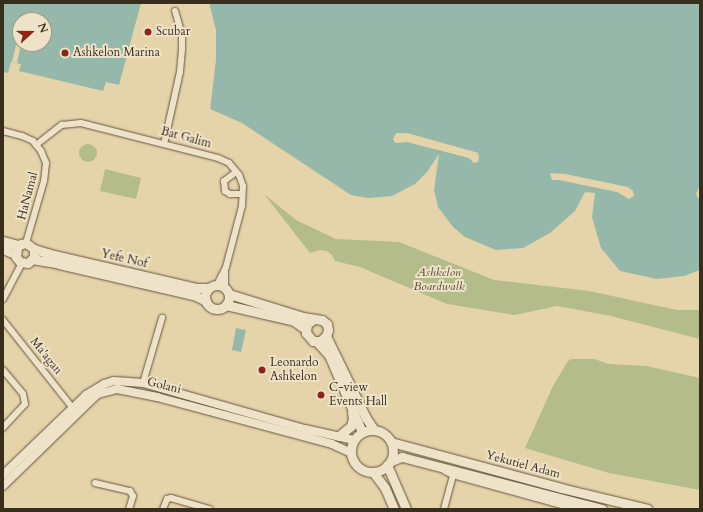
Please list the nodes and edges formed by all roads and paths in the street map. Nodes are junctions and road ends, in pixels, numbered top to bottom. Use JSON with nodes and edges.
{"nodes":[{"id":1,"x":175,"y":11,"type":"dead end"},
{"id":2,"x":3,"y":131,"type":"edge"},
{"id":3,"x":164,"y":144,"type":"junction"},
{"id":4,"x":36,"y":145,"type":"junction"},
{"id":5,"x":236,"y":172,"type":"junction"},
{"id":6,"x":242,"y":194,"type":"junction"},
{"id":7,"x":3,"y":241,"type":"edge"},
{"id":8,"x":22,"y":244,"type":"junction"},
{"id":9,"x":3,"y":249,"type":"edge"},
{"id":10,"x":34,"y":249,"type":"junction"},
{"id":11,"x":15,"y":254,"type":"junction"},
{"id":12,"x":32,"y":260,"type":"junction"},
{"id":13,"x":22,"y":263,"type":"junction"},
{"id":14,"x":220,"y":288,"type":"junction"},
{"id":15,"x":3,"y":299,"type":"edge"},
{"id":16,"x":206,"y":301,"type":"junction"},
{"id":17,"x":226,"y":305,"type":"junction"},
{"id":18,"x":162,"y":318,"type":"dead end"},
{"id":19,"x":314,"y":319,"type":"junction"},
{"id":20,"x":3,"y":320,"type":"edge"},
{"id":21,"x":306,"y":330,"type":"junction"},
{"id":22,"x":326,"y":336,"type":"junction"},
{"id":23,"x":316,"y":342,"type":"junction"},
{"id":24,"x":3,"y":370,"type":"edge"},
{"id":25,"x":143,"y":384,"type":"junction"},
{"id":26,"x":349,"y":401,"type":"junction"},
{"id":27,"x":72,"y":407,"type":"junction"},
{"id":28,"x":3,"y":428,"type":"edge"},
{"id":29,"x":374,"y":430,"type":"junction"},
{"id":30,"x":362,"y":432,"type":"junction"},
{"id":31,"x":339,"y":436,"type":"junction"},
{"id":32,"x":354,"y":440,"type":"junction"},
{"id":33,"x":392,"y":442,"type":"junction"},
{"id":34,"x":351,"y":453,"type":"junction"},
{"id":35,"x":389,"y":463,"type":"junction"},
{"id":36,"x":435,"y":465,"type":"junction"},
{"id":37,"x":373,"y":472,"type":"junction"},
{"id":38,"x":3,"y":475,"type":"edge"},
{"id":39,"x":453,"y":476,"type":"junction"},
{"id":40,"x":95,"y":483,"type":"dead end"},
{"id":41,"x":3,"y":486,"type":"edge"},
{"id":42,"x":129,"y":509,"type":"edge"},
{"id":43,"x":163,"y":509,"type":"edge"},
{"id":44,"x":209,"y":509,"type":"edge"},
{"id":45,"x":394,"y":509,"type":"edge"},
{"id":46,"x":406,"y":509,"type":"edge"},
{"id":47,"x":444,"y":509,"type":"edge"},
{"id":48,"x":576,"y":509,"type":"edge"},
{"id":49,"x":602,"y":509,"type":"edge"},
{"id":50,"x":648,"y":509,"type":"edge"}],
"edges":[{"from":1,"to":3,"type":"street"},
{"from":2,"to":4,"type":"street"},
{"from":3,"to":4,"type":"street","name":"Bat Galim"},
{"from":3,"to":5,"type":"street","name":"Bat Galim"},
{"from":4,"to":8,"type":"street","name":"HaNamal"},
{"from":5,"to":6,"type":"street"},
{"from":5,"to":6,"type":"street"},
{"from":6,"to":14,"type":"street"},
{"from":7,"to":8,"type":"main road","name":"Yefe Nof"},
{"from":8,"to":10,"type":"main road","name":"Yefe Nof"},
{"from":8,"to":11,"type":"main road"},
{"from":9,"to":11,"type":"main road"},
{"from":10,"to":12,"type":"main road"},
{"from":10,"to":14,"type":"main road","name":"Yefe Nof"},
{"from":11,"to":13,"type":"main road"},
{"from":12,"to":13,"type":"main road","name":"Yefe Nof"},
{"from":12,"to":16,"type":"main road","name":"Yefe Nof"},
{"from":13,"to":15,"type":"street"},
{"from":14,"to":16,"type":"main road"},
{"from":14,"to":17,"type":"main road"},
{"from":14,"to":19,"type":"main road","name":"Yefe Nof"},
{"from":16,"to":17,"type":"main road","name":"Yefe Nof"},
{"from":17,"to":21,"type":"main road"},
{"from":18,"to":25,"type":"street"},
{"from":19,"to":21,"type":"main road"},
{"from":19,"to":22,"type":"main road"},
{"from":20,"to":27,"type":"street","name":"Ma'agan"},
{"from":21,"to":23,"type":"main road"},
{"from":22,"to":23,"type":"main road"},
{"from":22,"to":29,"type":"main road"},
{"from":23,"to":26,"type":"main road"},
{"from":24,"to":28,"type":"street"},
{"from":25,"to":27,"type":"street","name":"Golani"},
{"from":25,"to":31,"type":"street","name":"Golani"},
{"from":26,"to":30,"type":"main road"},
{"from":26,"to":31,"type":"main road"},
{"from":27,"to":38,"type":"street","name":"Golani"},
{"from":29,"to":30,"type":"main road"},
{"from":29,"to":33,"type":"main road"},
{"from":30,"to":32,"type":"main road"},
{"from":31,"to":32,"type":"street","name":"Golani"},
{"from":32,"to":34,"type":"main road"},
{"from":33,"to":35,"type":"main road"},
{"from":33,"to":50,"type":"main road","name":"Yekutiel Adam"},
{"from":34,"to":37,"type":"main road"},
{"from":34,"to":41,"type":"street","name":"Golani"},
{"from":35,"to":36,"type":"main road","name":"Yekutiel Adam"},
{"from":35,"to":37,"type":"main road"},
{"from":35,"to":46,"type":"main road"},
{"from":36,"to":39,"type":"street"},
{"from":36,"to":49,"type":"main road","name":"Yekutiel Adam"},
{"from":37,"to":45,"type":"main road"},
{"from":39,"to":47,"type":"street"},
{"from":39,"to":48,"type":"street"},
{"from":40,"to":42,"type":"street"},
{"from":43,"to":44,"type":"street"}]}
